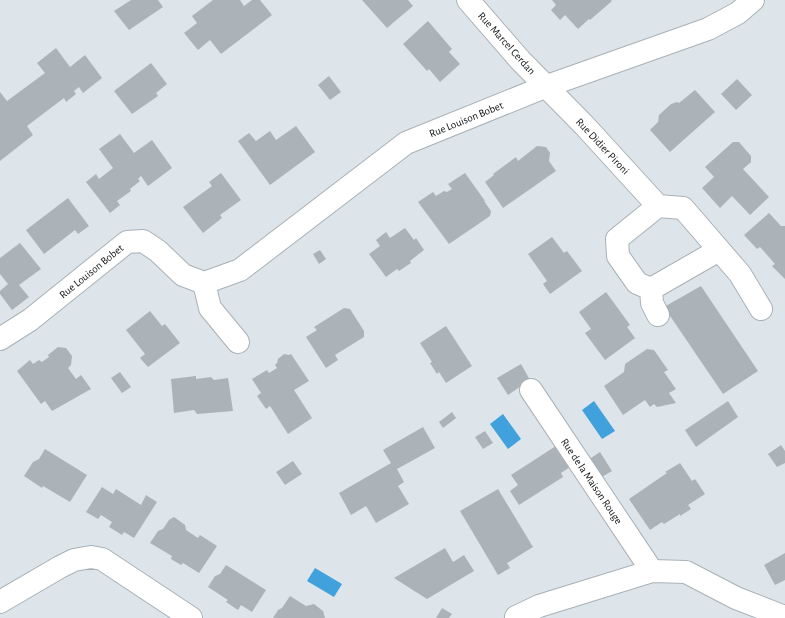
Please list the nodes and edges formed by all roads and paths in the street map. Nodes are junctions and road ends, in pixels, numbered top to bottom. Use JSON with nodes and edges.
{"nodes":[{"id":1,"x":468,"y":0,"type":"edge"},
{"id":2,"x":753,"y":0,"type":"edge"},
{"id":3,"x":547,"y":86,"type":"junction"},
{"id":4,"x":658,"y":206,"type":"junction"},
{"id":5,"x":719,"y":250,"type":"junction"},
{"id":6,"x":204,"y":283,"type":"junction"},
{"id":7,"x":651,"y":289,"type":"junction"},
{"id":8,"x":761,"y":309,"type":"dead end"},
{"id":9,"x":658,"y":315,"type":"dead end"},
{"id":10,"x":0,"y":339,"type":"edge"},
{"id":11,"x":238,"y":342,"type":"dead end"},
{"id":12,"x":531,"y":390,"type":"dead end"},
{"id":13,"x":652,"y":571,"type":"junction"},
{"id":14,"x":0,"y":602,"type":"edge"},
{"id":15,"x":516,"y":617,"type":"dead end"},
{"id":16,"x":785,"y":617,"type":"edge"},
{"id":17,"x":191,"y":618,"type":"edge"}],
"edges":[{"from":1,"to":3,"type":"street","name":"Rue Marcel Cerdan"},
{"from":2,"to":3,"type":"street","name":"Rue Louison Bobet"},
{"from":3,"to":4,"type":"street","name":"Rue Didier Pironi"},
{"from":3,"to":6,"type":"street","name":"Rue Louison Bobet"},
{"from":4,"to":5,"type":"street"},
{"from":4,"to":7,"type":"street"},
{"from":5,"to":7,"type":"street"},
{"from":5,"to":8,"type":"street"},
{"from":6,"to":10,"type":"street","name":"Rue Louison Bobet"},
{"from":6,"to":11,"type":"street"},
{"from":7,"to":9,"type":"street"},
{"from":12,"to":13,"type":"street","name":"Rue de la Maison Rouge"},
{"from":13,"to":15,"type":"street"},
{"from":13,"to":16,"type":"street"},
{"from":14,"to":17,"type":"street"}]}
